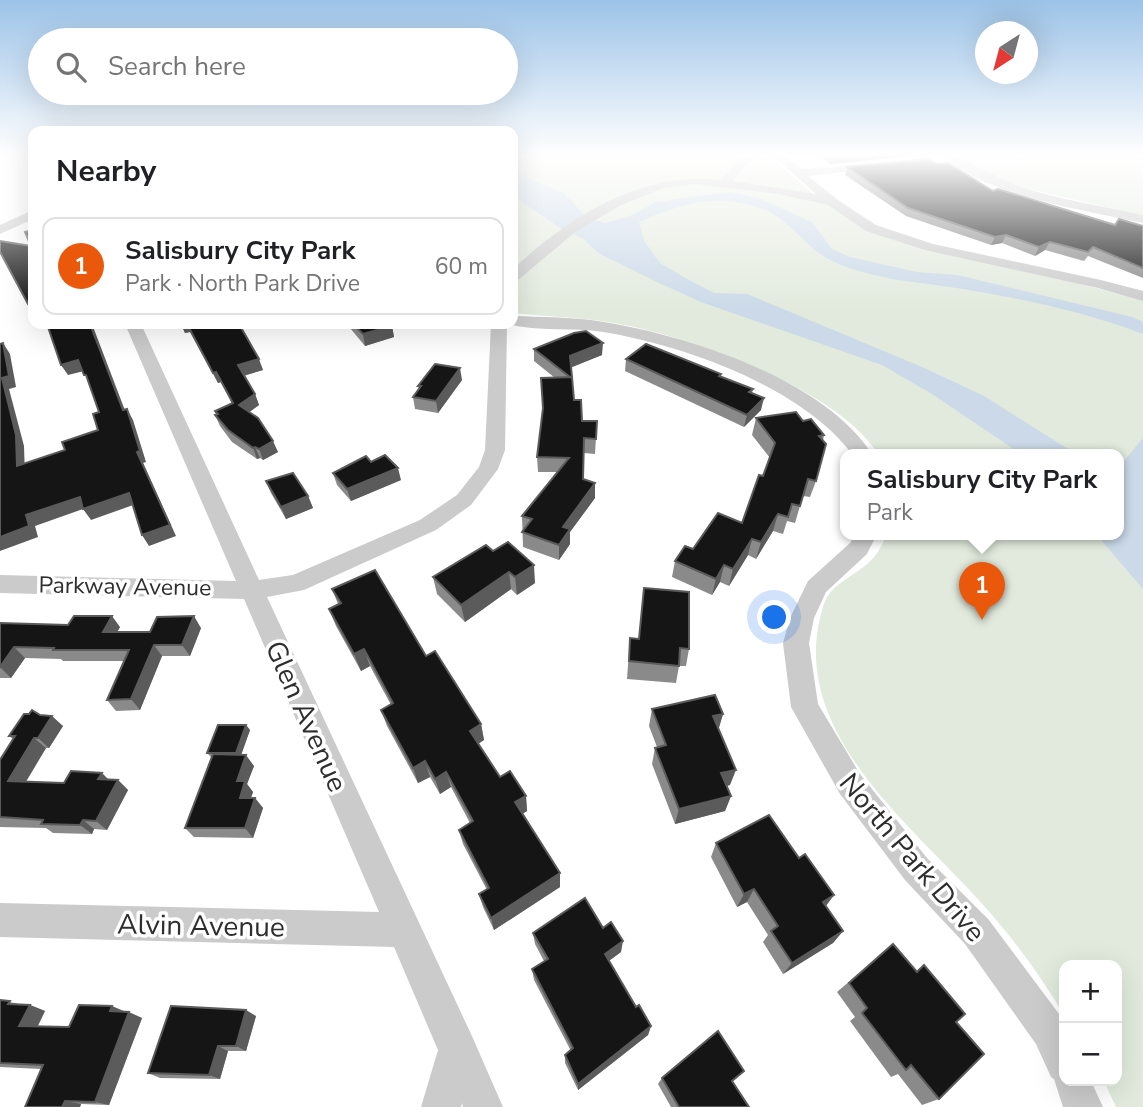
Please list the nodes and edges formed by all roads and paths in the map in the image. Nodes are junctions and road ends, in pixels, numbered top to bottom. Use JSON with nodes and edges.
{"nodes":[{"id":1,"x":611,"y":207,"type":"edge"},
{"id":2,"x":839,"y":207,"type":"edge"},
{"id":3,"x":1089,"y":207,"type":"edge"},
{"id":4,"x":28,"y":217,"type":"edge"},
{"id":5,"x":1143,"y":219,"type":"edge"},
{"id":6,"x":28,"y":222,"type":"edge"},
{"id":7,"x":0,"y":231,"type":"edge"},
{"id":8,"x":518,"y":272,"type":"edge"},
{"id":9,"x":1143,"y":296,"type":"edge"},
{"id":10,"x":518,"y":321,"type":"edge"},
{"id":11,"x":135,"y":329,"type":"edge"},
{"id":12,"x":499,"y":329,"type":"edge"},
{"id":13,"x":860,"y":449,"type":"edge"},
{"id":14,"x":863,"y":540,"type":"edge"},
{"id":15,"x":0,"y":584,"type":"edge"},
{"id":16,"x":250,"y":590,"type":"junction"},
{"id":17,"x":0,"y":920,"type":"edge"},
{"id":18,"x":403,"y":930,"type":"junction"},
{"id":19,"x":458,"y":1047,"type":"junction"},
{"id":20,"x":1059,"y":1053,"type":"edge"},
{"id":21,"x":1074,"y":1086,"type":"edge"},
{"id":22,"x":441,"y":1107,"type":"edge"},
{"id":23,"x":483,"y":1107,"type":"edge"},
{"id":24,"x":1083,"y":1107,"type":"edge"}],
"edges":[{"from":1,"to":8,"type":"street"},
{"from":2,"to":9,"type":"street"},
{"from":3,"to":5,"type":"street"},
{"from":4,"to":7,"type":"street"},
{"from":6,"to":7,"type":"street"},
{"from":10,"to":13,"type":"street"},
{"from":11,"to":16,"type":"street","name":"Glen Avenue"},
{"from":12,"to":16,"type":"street"},
{"from":14,"to":20,"type":"street","name":"North Park Drive"},
{"from":15,"to":16,"type":"street","name":"Parkway Avenue"},
{"from":16,"to":18,"type":"street","name":"Glen Avenue"},
{"from":17,"to":18,"type":"street","name":"Alvin Avenue"},
{"from":18,"to":19,"type":"street","name":"Glen Avenue"},
{"from":19,"to":22,"type":"street"},
{"from":19,"to":23,"type":"street","name":"Glen Avenue"},
{"from":21,"to":24,"type":"street"}]}
